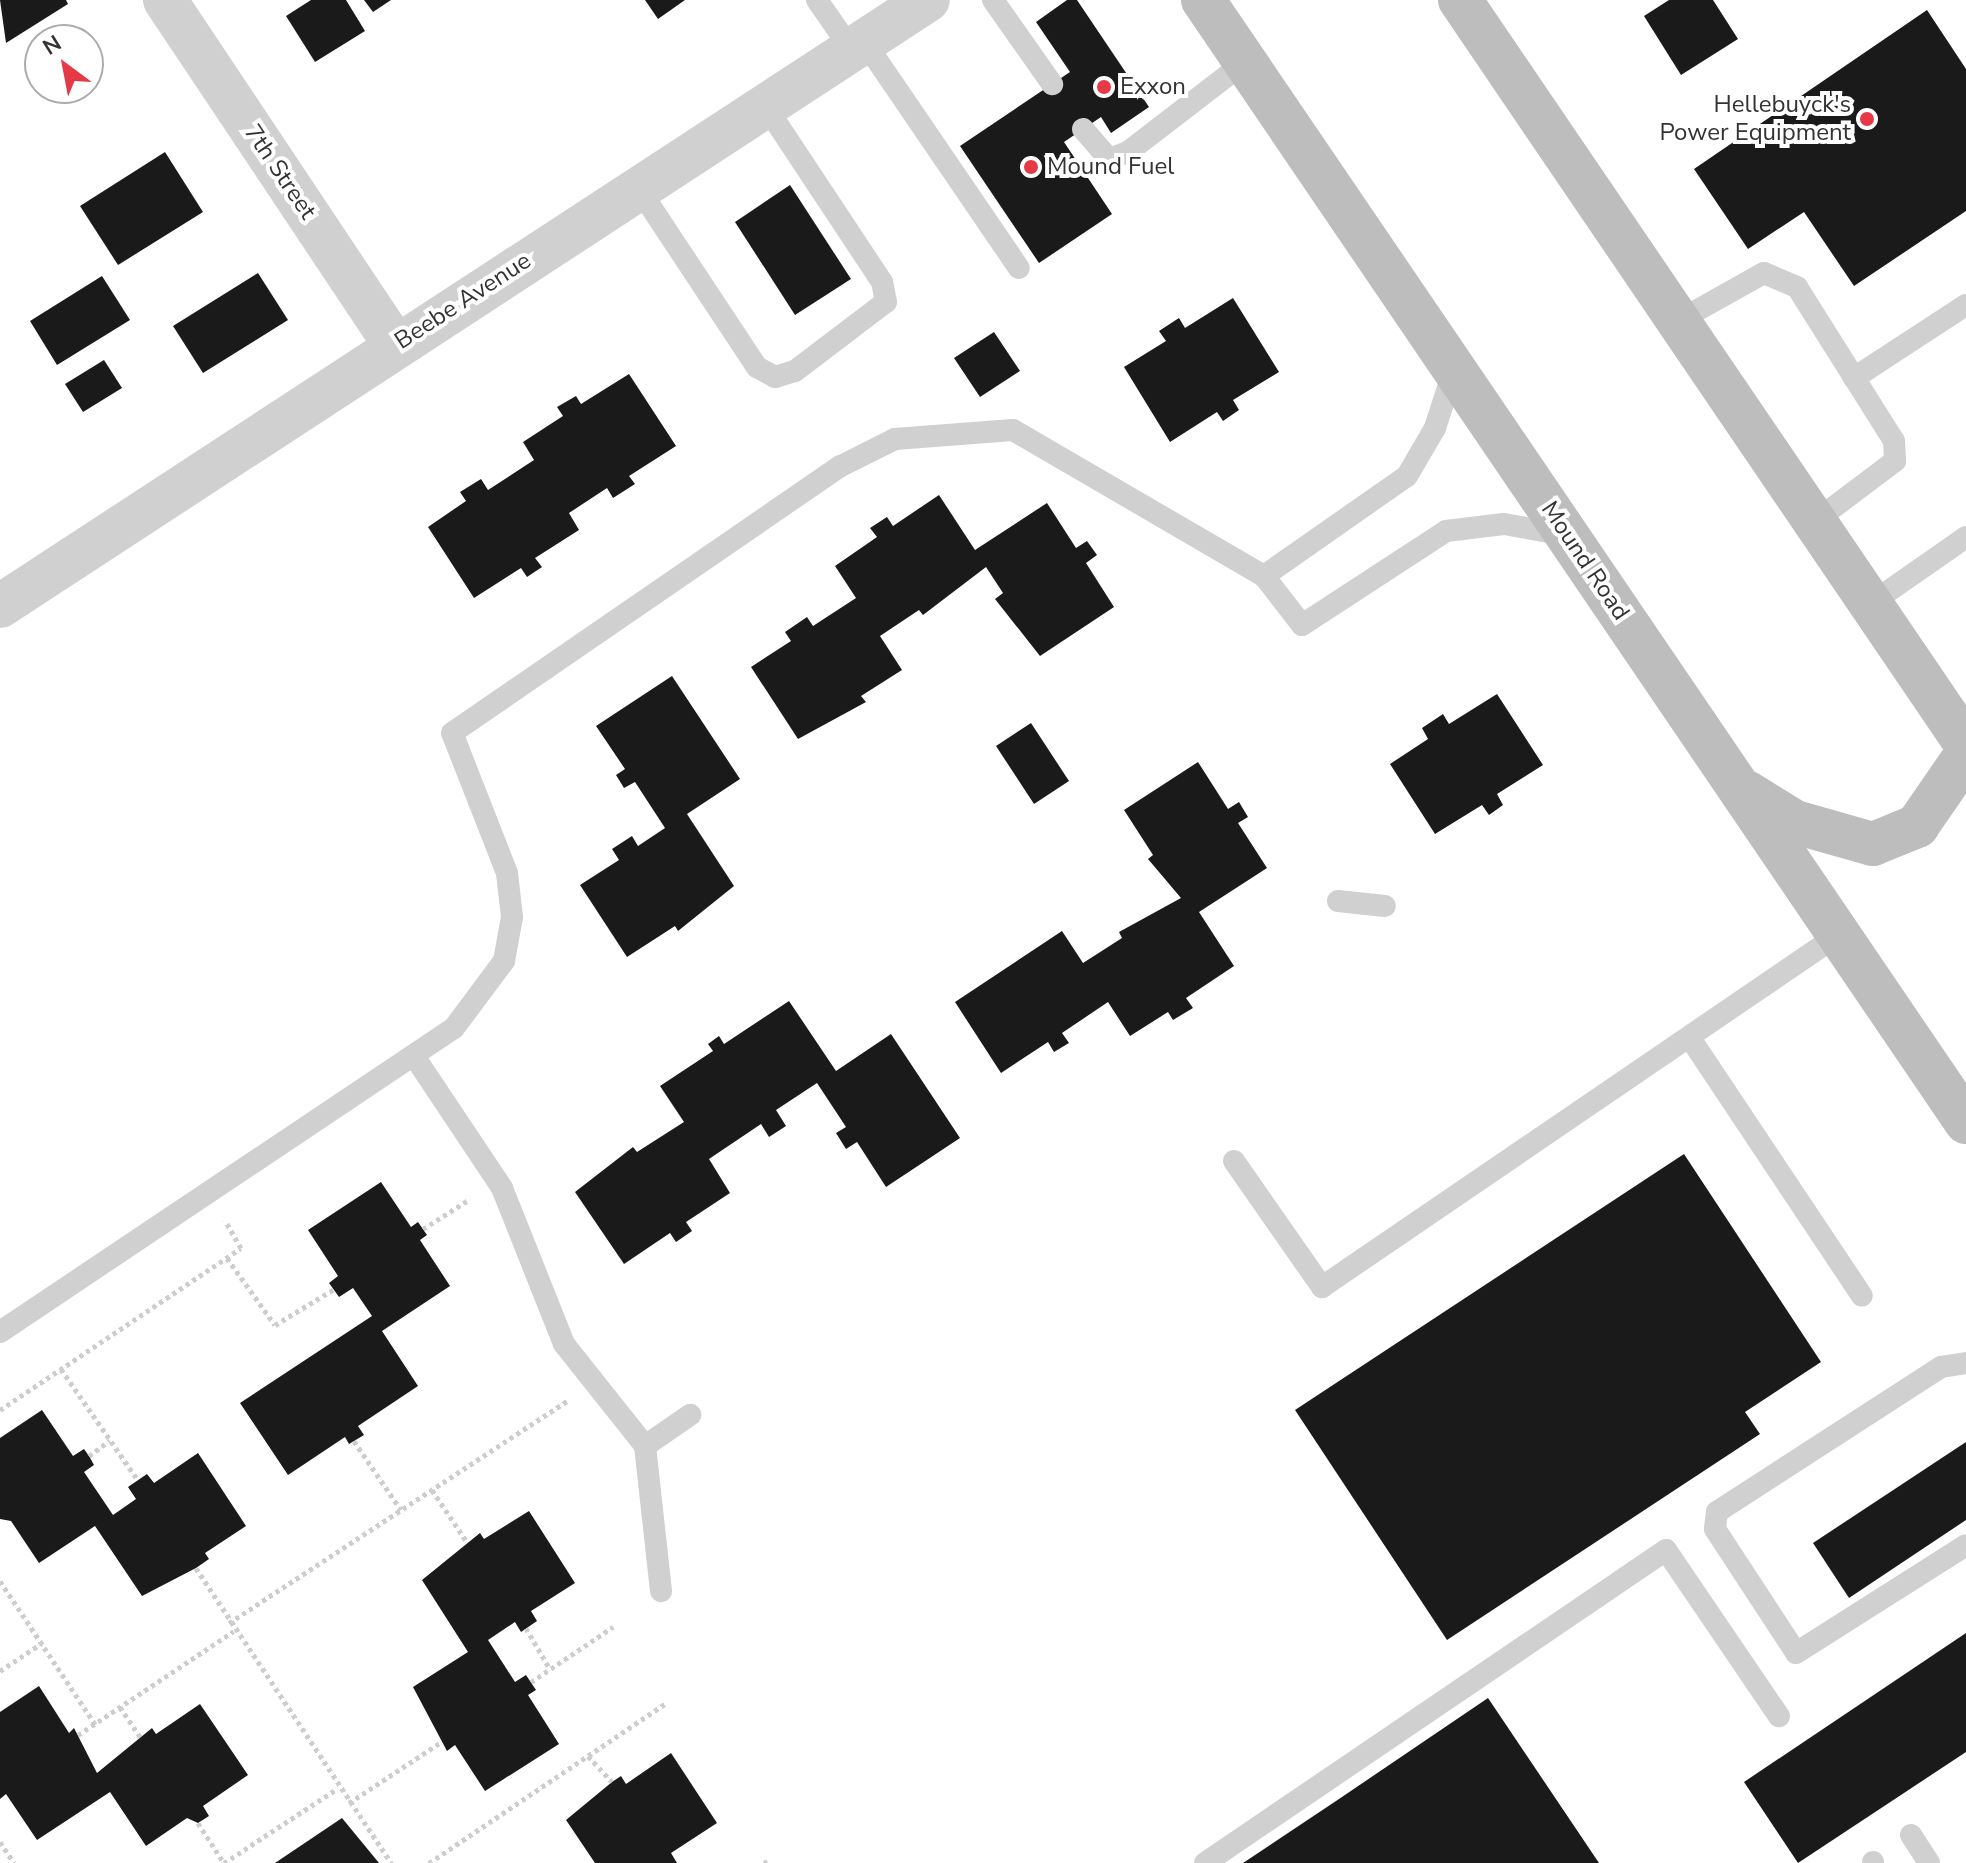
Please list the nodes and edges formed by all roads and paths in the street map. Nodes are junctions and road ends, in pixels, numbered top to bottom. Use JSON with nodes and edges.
{"nodes":[{"id":1,"x":165,"y":0,"type":"edge"},
{"id":2,"x":817,"y":0,"type":"edge"},
{"id":3,"x":928,"y":0,"type":"edge"},
{"id":4,"x":993,"y":0,"type":"edge"},
{"id":5,"x":1203,"y":0,"type":"edge"},
{"id":6,"x":1460,"y":0,"type":"edge"},
{"id":7,"x":859,"y":48,"type":"junction"},
{"id":8,"x":1245,"y":62,"type":"junction"},
{"id":9,"x":1052,"y":84,"type":"dead end"},
{"id":10,"x":767,"y":108,"type":"junction"},
{"id":11,"x":1083,"y":129,"type":"dead end"},
{"id":12,"x":639,"y":189,"type":"junction"},
{"id":13,"x":1019,"y":268,"type":"dead end"},
{"id":14,"x":1966,"y":305,"type":"edge"},
{"id":15,"x":1678,"y":321,"type":"junction"},
{"id":16,"x":395,"y":345,"type":"junction"},
{"id":17,"x":1455,"y":368,"type":"junction"},
{"id":18,"x":1854,"y":378,"type":"junction"},
{"id":19,"x":1814,"y":522,"type":"junction"},
{"id":20,"x":1568,"y":535,"type":"junction"},
{"id":21,"x":1966,"y":537,"type":"edge"},
{"id":22,"x":1264,"y":576,"type":"junction"},
{"id":23,"x":1870,"y":604,"type":"junction"},
{"id":24,"x":0,"y":606,"type":"edge"},
{"id":25,"x":1966,"y":744,"type":"edge"},
{"id":26,"x":1966,"y":755,"type":"edge"},
{"id":27,"x":1739,"y":788,"type":"junction"},
{"id":28,"x":1338,"y":901,"type":"dead end"},
{"id":29,"x":1385,"y":906,"type":"dead end"},
{"id":30,"x":1838,"y":935,"type":"junction"},
{"id":31,"x":1692,"y":1041,"type":"junction"},
{"id":32,"x":416,"y":1059,"type":"junction"},
{"id":33,"x":1966,"y":1122,"type":"edge"},
{"id":34,"x":1234,"y":1161,"type":"dead end"},
{"id":35,"x":209,"y":1192,"type":"junction"},
{"id":36,"x":470,"y":1199,"type":"dead end"},
{"id":37,"x":423,"y":1229,"type":"dead end"},
{"id":38,"x":227,"y":1258,"type":"junction"},
{"id":39,"x":334,"y":1289,"type":"dead end"},
{"id":40,"x":1862,"y":1296,"type":"dead end"},
{"id":41,"x":0,"y":1332,"type":"edge"},
{"id":42,"x":1966,"y":1363,"type":"edge"},
{"id":43,"x":61,"y":1369,"type":"junction"},
{"id":44,"x":568,"y":1400,"type":"dead end"},
{"id":45,"x":0,"y":1410,"type":"edge"},
{"id":46,"x":690,"y":1415,"type":"dead end"},
{"id":47,"x":110,"y":1440,"type":"junction"},
{"id":48,"x":354,"y":1441,"type":"dead end"},
{"id":49,"x":645,"y":1446,"type":"junction"},
{"id":50,"x":89,"y":1456,"type":"dead end"},
{"id":51,"x":138,"y":1480,"type":"dead end"},
{"id":52,"x":432,"y":1490,"type":"junction"},
{"id":53,"x":401,"y":1510,"type":"junction"},
{"id":54,"x":467,"y":1542,"type":"dead end"},
{"id":55,"x":1966,"y":1545,"type":"edge"},
{"id":56,"x":196,"y":1568,"type":"dead end"},
{"id":57,"x":0,"y":1581,"type":"edge"},
{"id":58,"x":661,"y":1591,"type":"dead end"},
{"id":59,"x":229,"y":1623,"type":"junction"},
{"id":60,"x":613,"y":1627,"type":"dead end"},
{"id":61,"x":526,"y":1628,"type":"dead end"},
{"id":62,"x":234,"y":1631,"type":"junction"},
{"id":63,"x":42,"y":1643,"type":"junction"},
{"id":64,"x":550,"y":1669,"type":"junction"},
{"id":65,"x":0,"y":1671,"type":"edge"},
{"id":66,"x":531,"y":1682,"type":"dead end"},
{"id":67,"x":665,"y":1704,"type":"dead end"},
{"id":68,"x":120,"y":1707,"type":"junction"},
{"id":69,"x":1779,"y":1716,"type":"dead end"},
{"id":70,"x":95,"y":1724,"type":"junction"},
{"id":71,"x":78,"y":1735,"type":"dead end"},
{"id":72,"x":140,"y":1737,"type":"dead end"},
{"id":73,"x":441,"y":1742,"type":"dead end"},
{"id":74,"x":588,"y":1756,"type":"junction"},
{"id":75,"x":612,"y":1782,"type":"dead end"},
{"id":76,"x":338,"y":1788,"type":"junction"},
{"id":77,"x":349,"y":1803,"type":"junction"},
{"id":78,"x":198,"y":1823,"type":"dead end"},
{"id":79,"x":1911,"y":1835,"type":"dead end"},
{"id":80,"x":0,"y":1842,"type":"edge"},
{"id":81,"x":388,"y":1862,"type":"edge"},
{"id":82,"x":14,"y":1863,"type":"edge"},
{"id":83,"x":224,"y":1863,"type":"edge"},
{"id":84,"x":429,"y":1863,"type":"edge"},
{"id":85,"x":1205,"y":1863,"type":"edge"},
{"id":86,"x":1929,"y":1863,"type":"edge"}],
"edges":[{"from":1,"to":16,"type":"street","name":"7th Street"},
{"from":2,"to":7,"type":"lane"},
{"from":3,"to":7,"type":"street","name":"Beebe Avenue"},
{"from":4,"to":9,"type":"lane"},
{"from":5,"to":8,"type":"main road","name":"Mound Road"},
{"from":6,"to":15,"type":"main road"},
{"from":7,"to":10,"type":"street","name":"Beebe Avenue"},
{"from":7,"to":13,"type":"lane"},
{"from":8,"to":11,"type":"lane"},
{"from":8,"to":17,"type":"main road","name":"Mound Road"},
{"from":10,"to":12,"type":"street","name":"Beebe Avenue"},
{"from":10,"to":12,"type":"lane"},
{"from":12,"to":16,"type":"street","name":"Beebe Avenue"},
{"from":14,"to":18,"type":"lane"},
{"from":15,"to":18,"type":"lane"},
{"from":15,"to":19,"type":"main road"},
{"from":16,"to":24,"type":"street","name":"Beebe Avenue"},
{"from":17,"to":20,"type":"main road","name":"Mound Road"},
{"from":17,"to":22,"type":"lane"},
{"from":18,"to":19,"type":"lane"},
{"from":19,"to":23,"type":"main road"},
{"from":20,"to":22,"type":"lane"},
{"from":20,"to":27,"type":"main road","name":"Mound Road"},
{"from":21,"to":23,"type":"lane"},
{"from":22,"to":32,"type":"lane"},
{"from":23,"to":25,"type":"main road"},
{"from":26,"to":27,"type":"main road"},
{"from":27,"to":30,"type":"main road","name":"Mound Road"},
{"from":28,"to":29,"type":"lane"},
{"from":30,"to":31,"type":"lane"},
{"from":30,"to":33,"type":"main road","name":"Mound Road"},
{"from":31,"to":34,"type":"lane"},
{"from":31,"to":40,"type":"lane"},
{"from":32,"to":35,"type":"lane"},
{"from":32,"to":49,"type":"lane"},
{"from":35,"to":38,"type":"path"},
{"from":35,"to":41,"type":"lane"},
{"from":36,"to":37,"type":"path"},
{"from":38,"to":39,"type":"path"},
{"from":38,"to":43,"type":"path"},
{"from":42,"to":55,"type":"lane"},
{"from":43,"to":45,"type":"path"},
{"from":43,"to":47,"type":"path"},
{"from":44,"to":52,"type":"path"},
{"from":46,"to":49,"type":"lane"},
{"from":47,"to":50,"type":"path"},
{"from":47,"to":51,"type":"path"},
{"from":48,"to":53,"type":"path"},
{"from":49,"to":58,"type":"lane"},
{"from":52,"to":53,"type":"path"},
{"from":52,"to":54,"type":"path"},
{"from":53,"to":59,"type":"path"},
{"from":56,"to":59,"type":"path"},
{"from":57,"to":63,"type":"path"},
{"from":59,"to":62,"type":"path"},
{"from":60,"to":64,"type":"path"},
{"from":61,"to":64,"type":"path"},
{"from":62,"to":68,"type":"path"},
{"from":62,"to":76,"type":"path"},
{"from":63,"to":65,"type":"path"},
{"from":63,"to":70,"type":"path"},
{"from":64,"to":66,"type":"path"},
{"from":67,"to":74,"type":"path"},
{"from":68,"to":70,"type":"path"},
{"from":68,"to":72,"type":"path"},
{"from":69,"to":85,"type":"lane"},
{"from":70,"to":71,"type":"path"},
{"from":73,"to":77,"type":"path"},
{"from":74,"to":75,"type":"path"},
{"from":74,"to":84,"type":"path"},
{"from":76,"to":77,"type":"path"},
{"from":76,"to":83,"type":"path"},
{"from":77,"to":81,"type":"path"},
{"from":78,"to":83,"type":"path"},
{"from":79,"to":86,"type":"lane"},
{"from":80,"to":82,"type":"path"}]}
